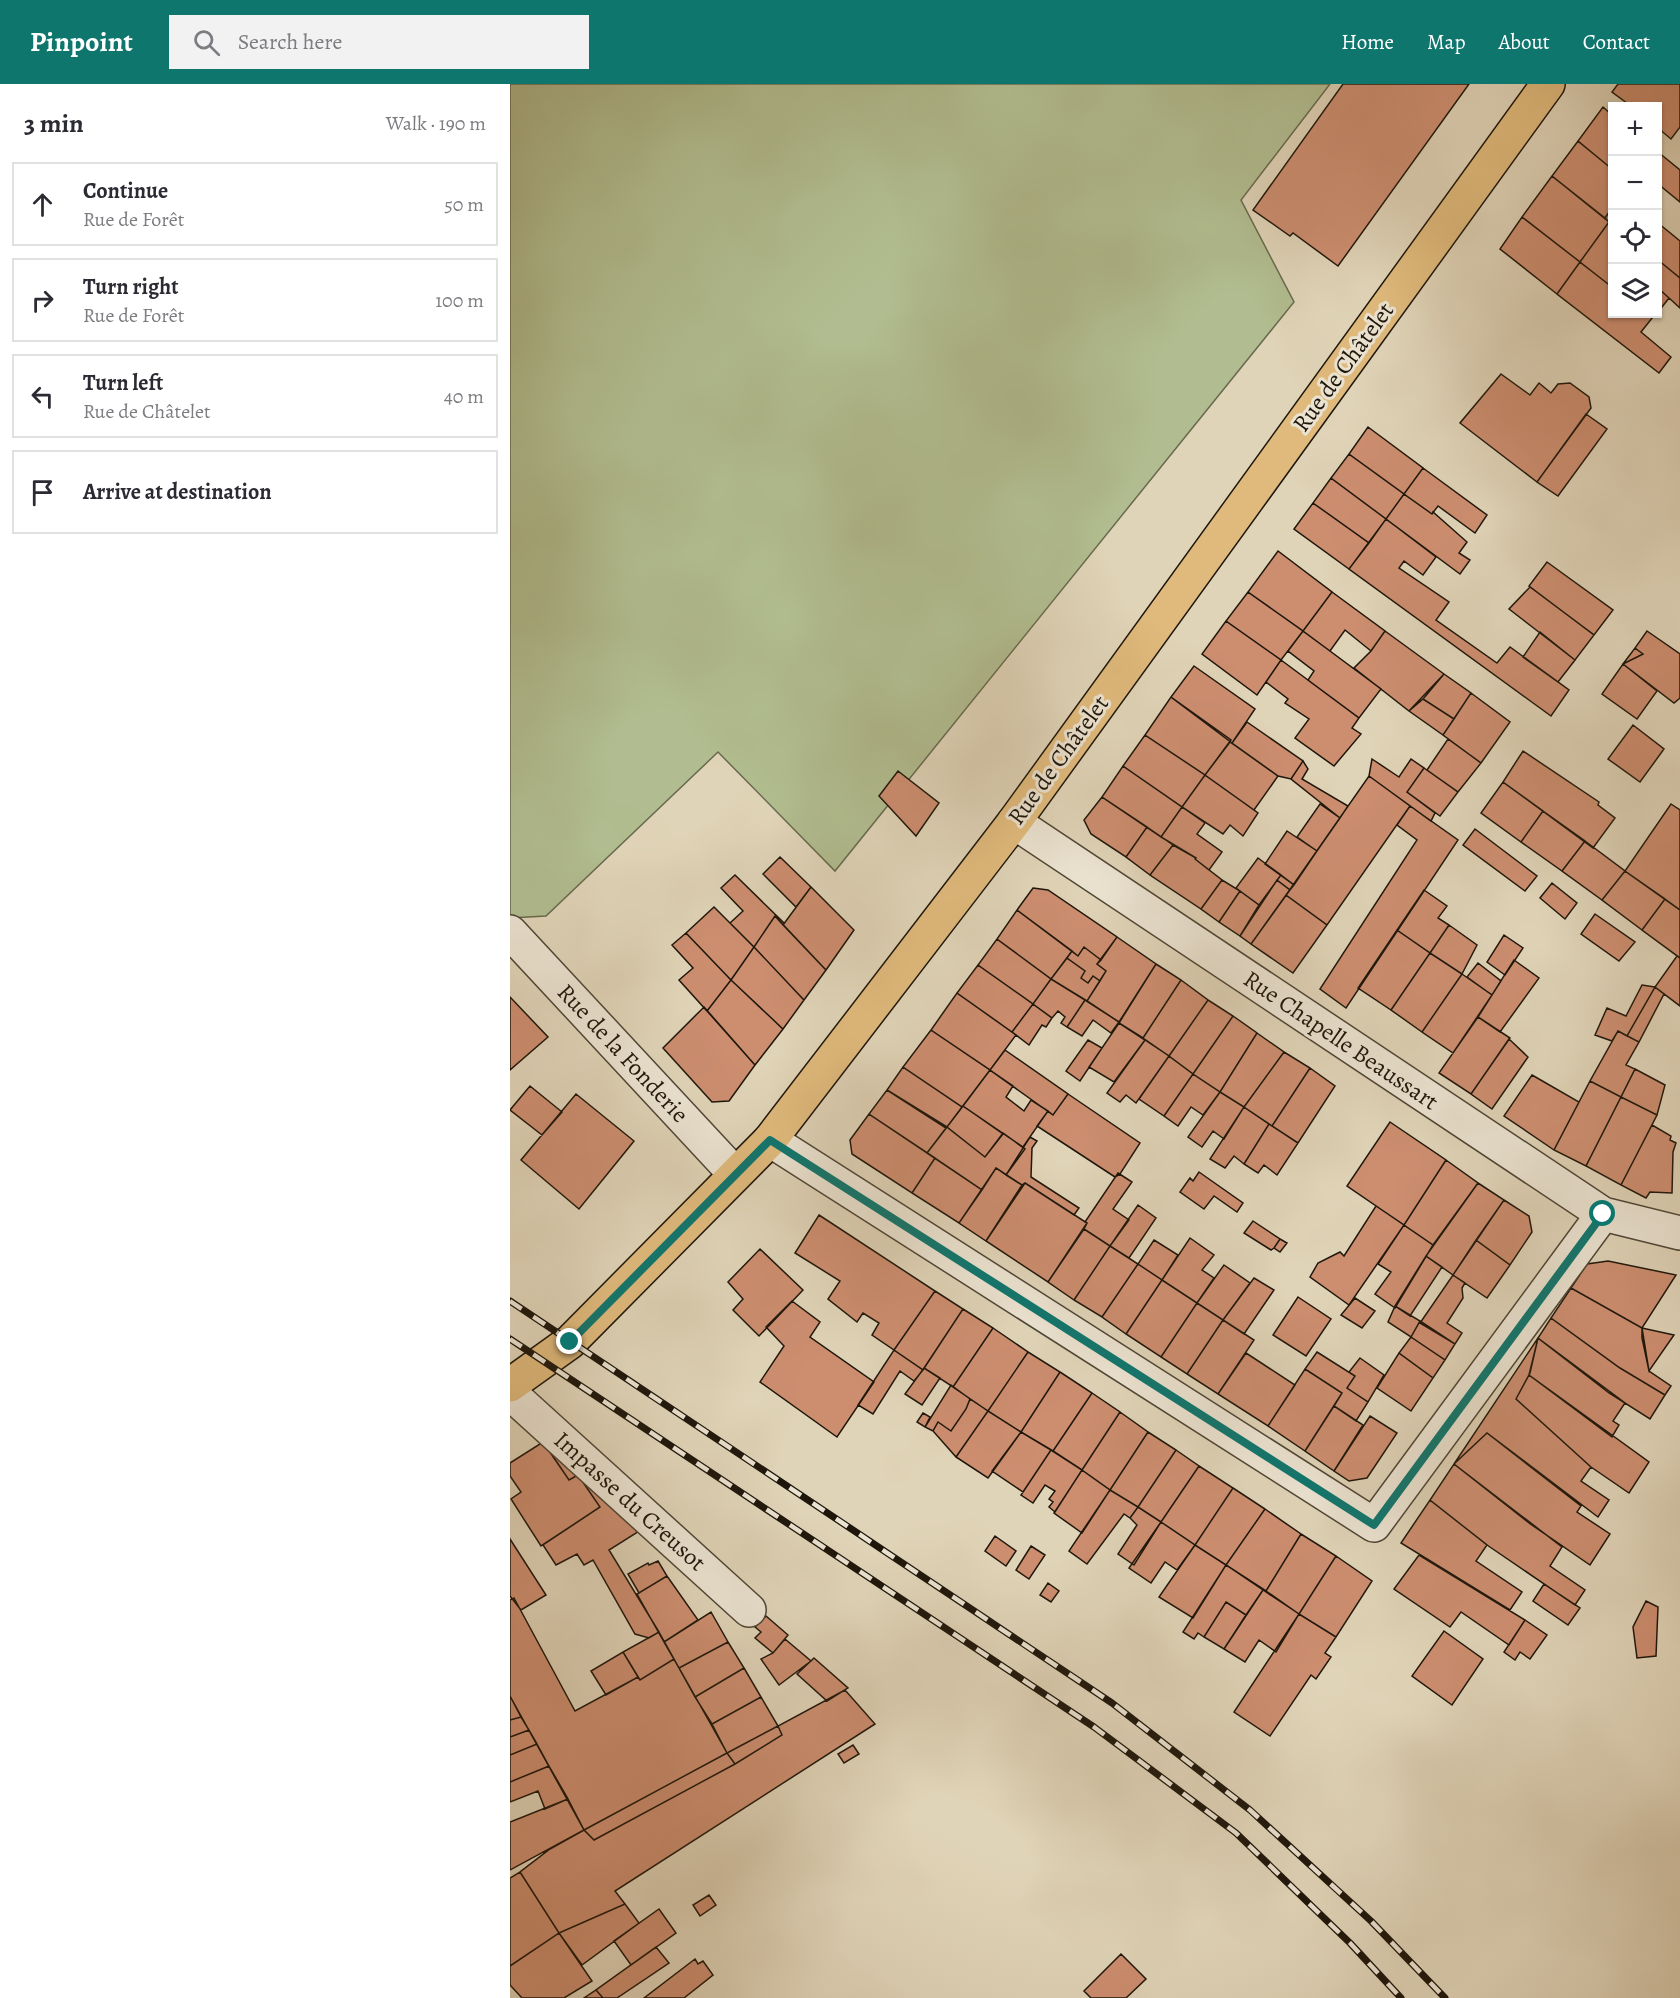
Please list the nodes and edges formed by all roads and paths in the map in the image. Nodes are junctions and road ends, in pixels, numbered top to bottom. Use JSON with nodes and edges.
{"nodes":[{"id":1,"x":1548,"y":84,"type":"edge"},
{"id":2,"x":1014,"y":822,"type":"junction"},
{"id":3,"x":510,"y":932,"type":"edge"},
{"id":4,"x":770,"y":1140,"type":"junction"},
{"id":5,"x":735,"y":1174,"type":"junction"},
{"id":6,"x":1603,"y":1214,"type":"junction"},
{"id":7,"x":1680,"y":1233,"type":"edge"},
{"id":8,"x":510,"y":1385,"type":"edge"},
{"id":9,"x":510,"y":1393,"type":"edge"},
{"id":10,"x":749,"y":1610,"type":"dead end"}],
"edges":[{"from":1,"to":2,"type":"main road","name":"Rue de Châtelet"},
{"from":2,"to":4,"type":"main road","name":"Rue de Châtelet"},
{"from":2,"to":6,"type":"street","name":"Rue Chapelle Beaussart"},
{"from":3,"to":5,"type":"street","name":"Rue de la Fonderie"},
{"from":4,"to":5,"type":"main road","name":"Rue de Châtelet"},
{"from":4,"to":6,"type":"street"},
{"from":5,"to":8,"type":"main road","name":"Rue de Châtelet"},
{"from":6,"to":7,"type":"street","name":"Rue Chapelle Beaussart"},
{"from":9,"to":10,"type":"street","name":"Impasse du Creusot"}]}
